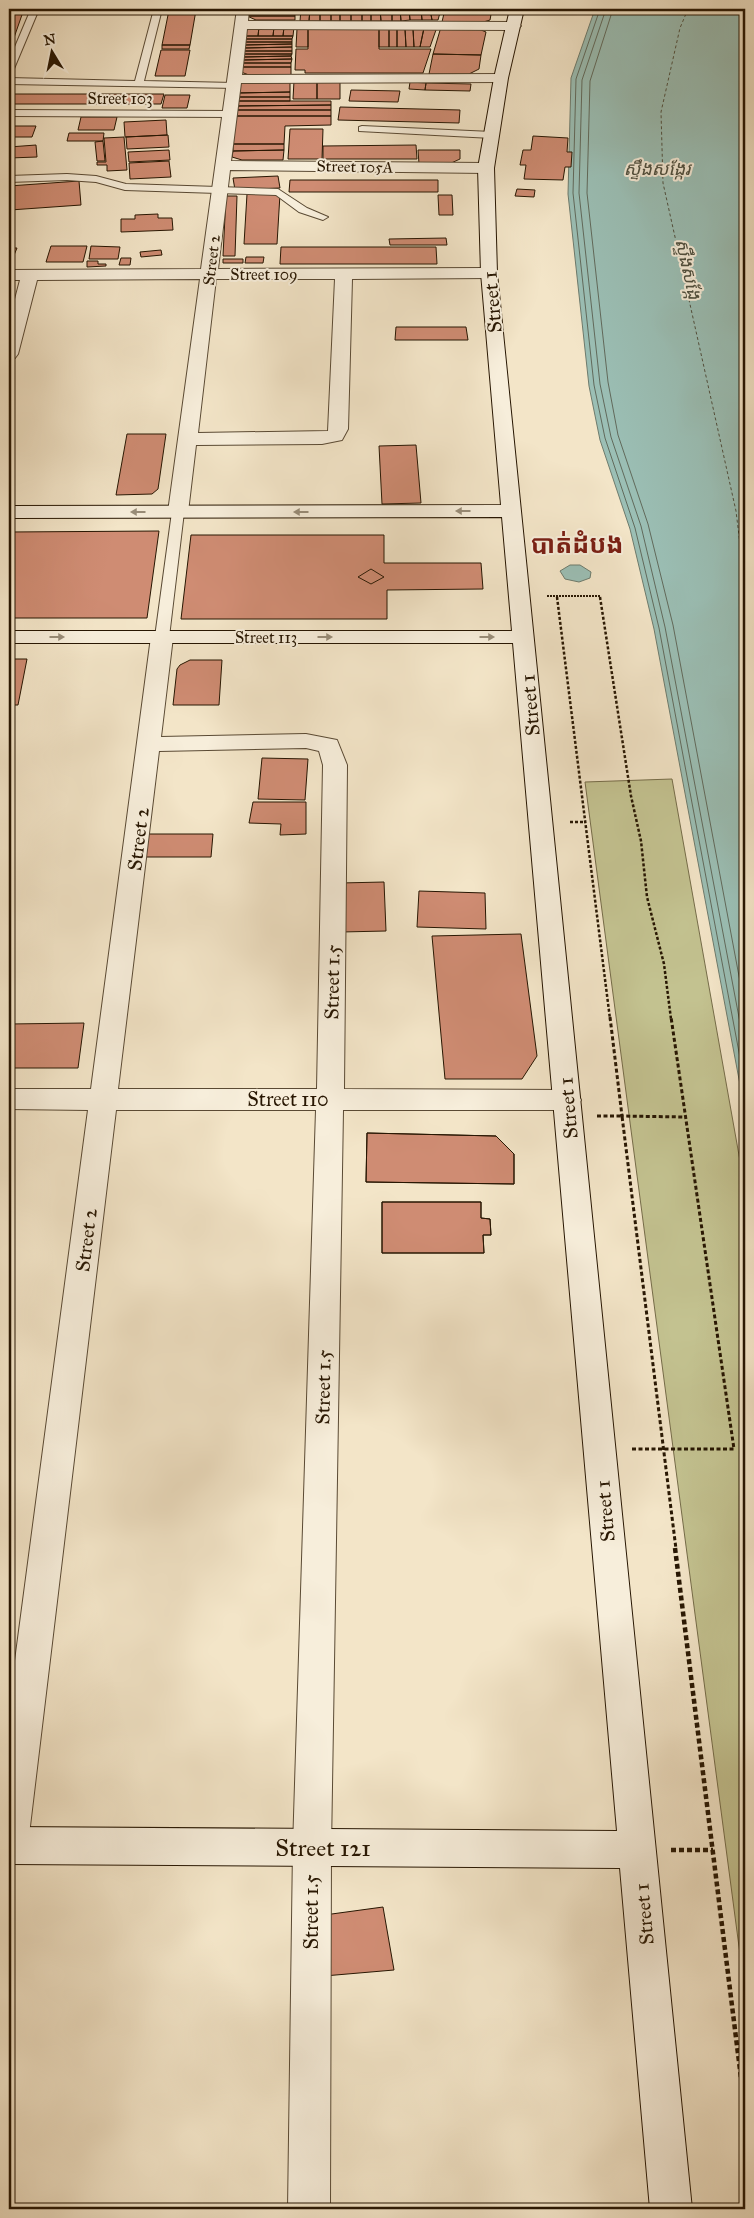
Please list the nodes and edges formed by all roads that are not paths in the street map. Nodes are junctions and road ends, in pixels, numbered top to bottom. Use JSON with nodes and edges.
{"nodes":[{"id":1,"x":35,"y":9,"type":"edge"},
{"id":2,"x":158,"y":9,"type":"edge"},
{"id":3,"x":518,"y":9,"type":"edge"},
{"id":4,"x":243,"y":17,"type":"edge"},
{"id":5,"x":514,"y":26,"type":"junction"},
{"id":6,"x":9,"y":71,"type":"edge"},
{"id":7,"x":501,"y":78,"type":"junction"},
{"id":8,"x":9,"y":81,"type":"edge"},
{"id":9,"x":234,"y":82,"type":"junction"},
{"id":10,"x":139,"y":84,"type":"junction"},
{"id":11,"x":9,"y":113,"type":"edge"},
{"id":12,"x":231,"y":114,"type":"junction"},
{"id":13,"x":362,"y":129,"type":"dead end"},
{"id":14,"x":492,"y":135,"type":"junction"},
{"id":15,"x":224,"y":165,"type":"junction"},
{"id":16,"x":486,"y":168,"type":"junction"},
{"id":17,"x":9,"y":179,"type":"edge"},
{"id":18,"x":221,"y":188,"type":"junction"},
{"id":19,"x":323,"y":217,"type":"dead end"},
{"id":20,"x":344,"y":273,"type":"junction"},
{"id":21,"x":489,"y":273,"type":"junction"},
{"id":22,"x":210,"y":274,"type":"junction"},
{"id":23,"x":9,"y":275,"type":"edge"},
{"id":24,"x":30,"y":275,"type":"junction"},
{"id":25,"x":9,"y":354,"type":"edge"},
{"id":26,"x":188,"y":439,"type":"junction"},
{"id":27,"x":512,"y":511,"type":"junction"},
{"id":28,"x":9,"y":512,"type":"edge"},
{"id":29,"x":178,"y":512,"type":"junction"},
{"id":30,"x":524,"y":636,"type":"junction"},
{"id":31,"x":9,"y":637,"type":"edge"},
{"id":32,"x":162,"y":637,"type":"junction"},
{"id":33,"x":150,"y":744,"type":"junction"},
{"id":34,"x":9,"y":1099,"type":"edge"},
{"id":35,"x":104,"y":1099,"type":"junction"},
{"id":36,"x":330,"y":1099,"type":"junction"},
{"id":37,"x":568,"y":1108,"type":"junction"},
{"id":38,"x":9,"y":1845,"type":"edge"},
{"id":39,"x":312,"y":1848,"type":"junction"},
{"id":40,"x":638,"y":1850,"type":"junction"},
{"id":41,"x":309,"y":2209,"type":"edge"},
{"id":42,"x":671,"y":2209,"type":"edge"}],
"edges":[{"from":1,"to":6,"type":"lane"},
{"from":2,"to":10,"type":"lane"},
{"from":3,"to":5,"type":"street","name":"Street 1"},
{"from":4,"to":5,"type":"street"},
{"from":4,"to":9,"type":"street","name":"Street 2"},
{"from":5,"to":7,"type":"street","name":"Street 1"},
{"from":7,"to":9,"type":"street"},
{"from":7,"to":14,"type":"street","name":"Street 1"},
{"from":8,"to":10,"type":"lane"},
{"from":9,"to":10,"type":"lane"},
{"from":9,"to":12,"type":"street","name":"Street 2"},
{"from":11,"to":12,"type":"lane","name":"Street 103"},
{"from":12,"to":15,"type":"street","name":"Street 2"},
{"from":13,"to":14,"type":"lane"},
{"from":14,"to":16,"type":"street","name":"Street 1"},
{"from":15,"to":16,"type":"street","name":"Street 105A"},
{"from":15,"to":18,"type":"street","name":"Street 2"},
{"from":16,"to":21,"type":"street","name":"Street 1"},
{"from":17,"to":18,"type":"lane"},
{"from":18,"to":19,"type":"lane"},
{"from":18,"to":22,"type":"street","name":"Street 2"},
{"from":20,"to":21,"type":"street","name":"Street 109"},
{"from":20,"to":22,"type":"street","name":"Street 109"},
{"from":20,"to":26,"type":"street"},
{"from":21,"to":27,"type":"street","name":"Street 1"},
{"from":22,"to":24,"type":"street","name":"Street 109"},
{"from":22,"to":26,"type":"street","name":"Street 2"},
{"from":23,"to":24,"type":"street","name":"Street 109"},
{"from":24,"to":25,"type":"street"},
{"from":26,"to":29,"type":"street","name":"Street 2"},
{"from":27,"to":29,"type":"street","one_way":true},
{"from":27,"to":30,"type":"street","name":"Street 1"},
{"from":29,"to":28,"type":"street","one_way":true},
{"from":29,"to":32,"type":"lane"},
{"from":32,"to":30,"type":"street","name":"Street 113","one_way":true},
{"from":30,"to":37,"type":"street","name":"Street 1"},
{"from":31,"to":32,"type":"street","name":"Street 113","one_way":true},
{"from":32,"to":33,"type":"street","name":"Street 2"},
{"from":33,"to":35,"type":"street","name":"Street 2"},
{"from":33,"to":36,"type":"street","name":"Street 1.5"},
{"from":34,"to":35,"type":"street","name":"Street 110"},
{"from":35,"to":36,"type":"street","name":"Street 110"},
{"from":35,"to":38,"type":"street","name":"Street 2"},
{"from":36,"to":37,"type":"street","name":"Street 110"},
{"from":36,"to":39,"type":"street","name":"Street 1.5"},
{"from":37,"to":40,"type":"street","name":"Street 1"},
{"from":38,"to":39,"type":"street","name":"Street 121"},
{"from":39,"to":40,"type":"street","name":"Street 121"},
{"from":39,"to":41,"type":"street","name":"Street 1.5"},
{"from":40,"to":42,"type":"street","name":"Street 1"}]}
